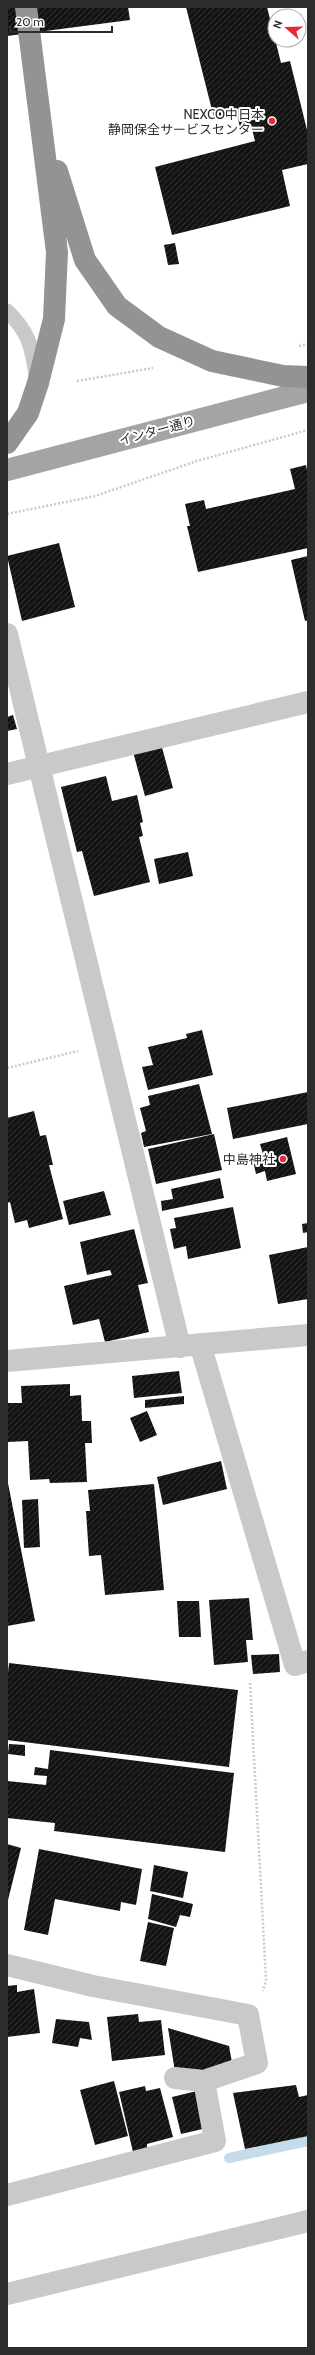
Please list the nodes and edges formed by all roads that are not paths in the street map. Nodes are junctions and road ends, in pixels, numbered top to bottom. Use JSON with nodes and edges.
{"nodes":[{"id":1,"x":26,"y":7,"type":"edge"},
{"id":2,"x":41,"y":121,"type":"junction"},
{"id":3,"x":7,"y":311,"type":"edge"},
{"id":4,"x":308,"y":377,"type":"edge"},
{"id":5,"x":38,"y":383,"type":"junction"},
{"id":6,"x":308,"y":391,"type":"edge"},
{"id":7,"x":7,"y":443,"type":"edge"},
{"id":8,"x":7,"y":470,"type":"edge"},
{"id":9,"x":7,"y":634,"type":"edge"},
{"id":10,"x":308,"y":702,"type":"edge"},
{"id":11,"x":39,"y":766,"type":"junction"},
{"id":12,"x":7,"y":774,"type":"edge"},
{"id":13,"x":308,"y":1335,"type":"edge"},
{"id":14,"x":190,"y":1345,"type":"junction"},
{"id":15,"x":7,"y":1361,"type":"edge"},
{"id":16,"x":308,"y":1661,"type":"edge"},
{"id":17,"x":7,"y":1965,"type":"edge"},
{"id":18,"x":175,"y":2078,"type":"dead end"},
{"id":19,"x":204,"y":2081,"type":"junction"},
{"id":20,"x":7,"y":2195,"type":"edge"},
{"id":21,"x":308,"y":2221,"type":"edge"},
{"id":22,"x":7,"y":2294,"type":"edge"}],
"edges":[{"from":1,"to":2,"type":"highway"},
{"from":2,"to":4,"type":"highway"},
{"from":2,"to":5,"type":"highway"},
{"from":3,"to":5,"type":"lane"},
{"from":5,"to":7,"type":"highway"},
{"from":6,"to":8,"type":"main road","name":"インター通り"},
{"from":9,"to":11,"type":"street"},
{"from":10,"to":11,"type":"street"},
{"from":11,"to":12,"type":"street"},
{"from":11,"to":14,"type":"street"},
{"from":13,"to":14,"type":"street"},
{"from":14,"to":15,"type":"street"},
{"from":14,"to":16,"type":"street"},
{"from":17,"to":19,"type":"street"},
{"from":18,"to":19,"type":"street"},
{"from":19,"to":20,"type":"street"},
{"from":21,"to":22,"type":"street"}]}
